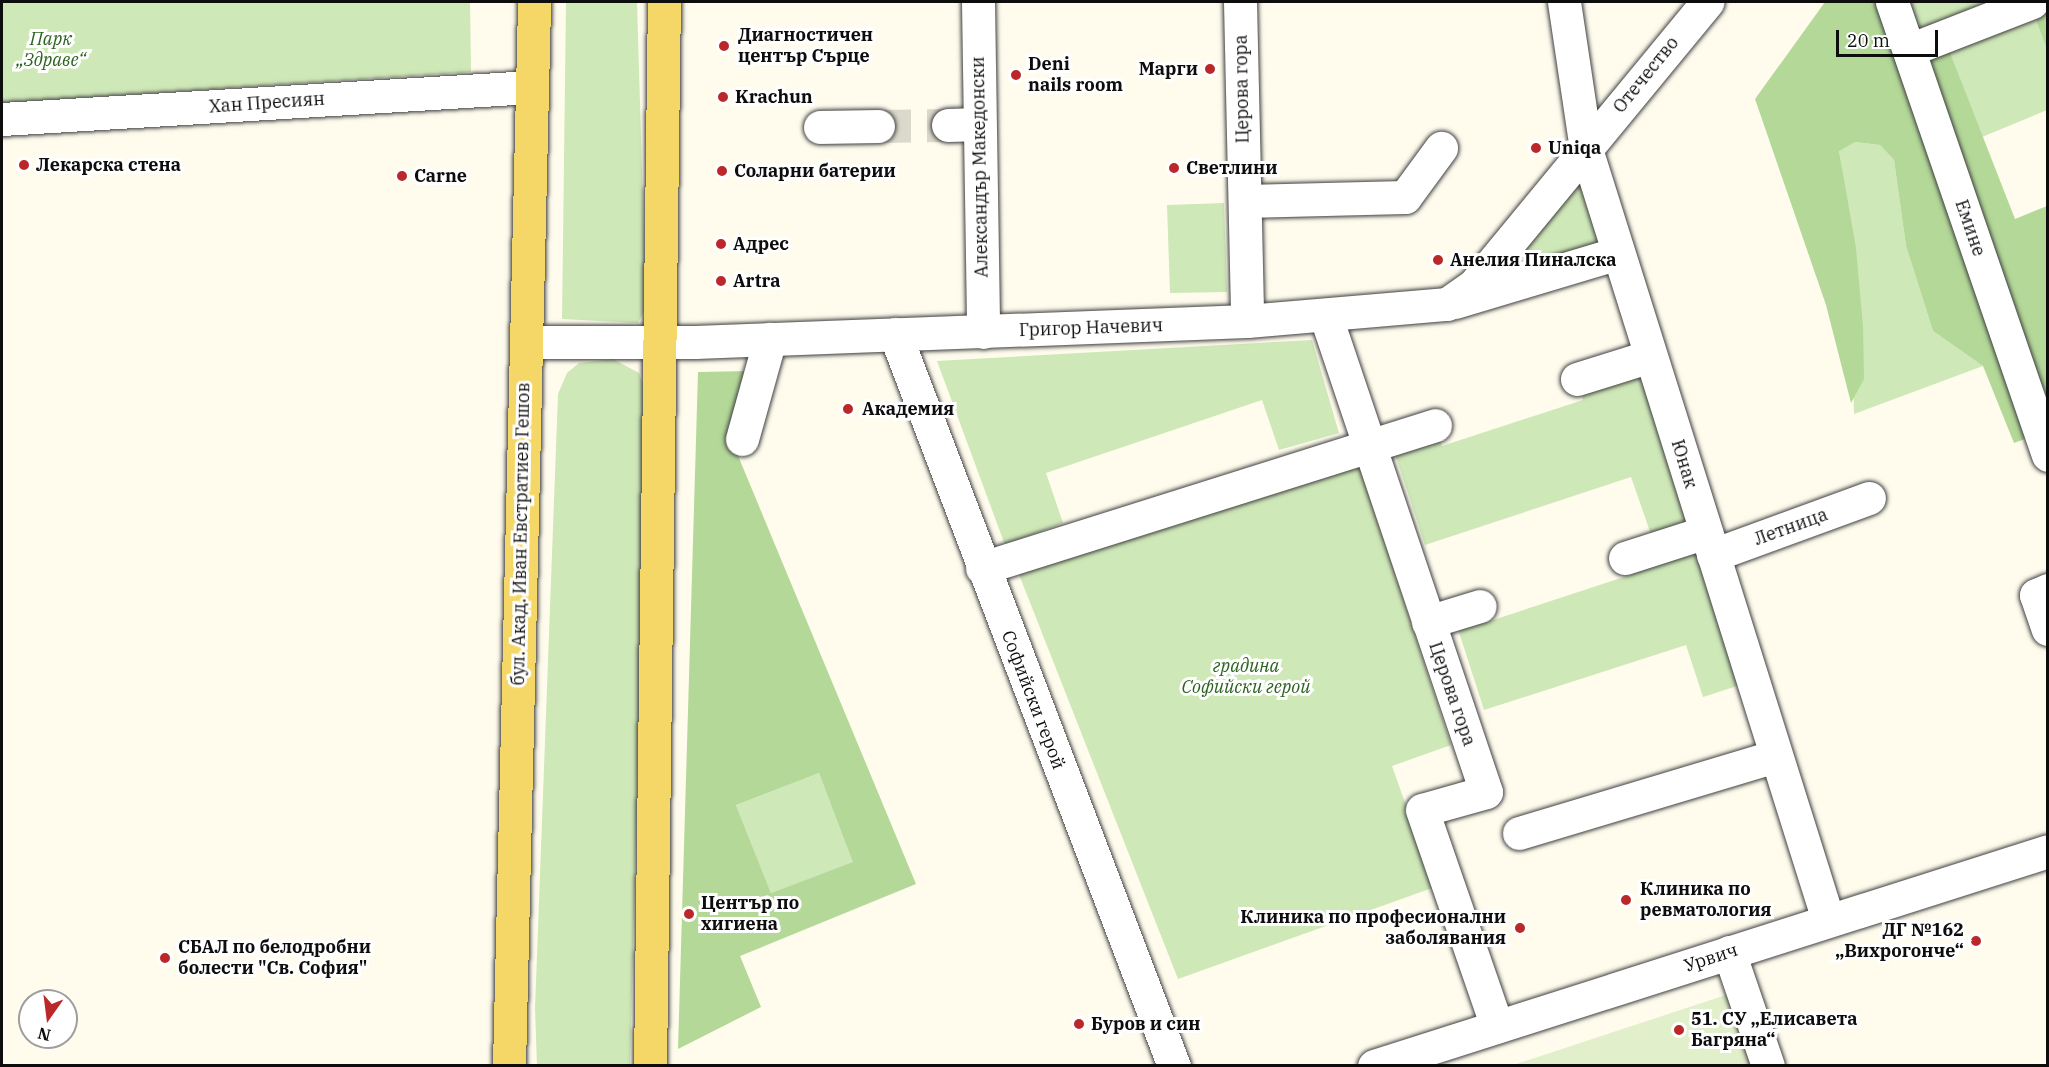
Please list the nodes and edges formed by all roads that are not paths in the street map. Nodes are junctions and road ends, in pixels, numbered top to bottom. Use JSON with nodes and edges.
{"nodes":[{"id":1,"x":534,"y":2,"type":"edge"},
{"id":2,"x":664,"y":2,"type":"edge"},
{"id":3,"x":978,"y":2,"type":"edge"},
{"id":4,"x":1240,"y":2,"type":"edge"},
{"id":5,"x":1564,"y":2,"type":"edge"},
{"id":6,"x":1707,"y":2,"type":"edge"},
{"id":7,"x":1892,"y":2,"type":"edge"},
{"id":8,"x":2032,"y":2,"type":"edge"},
{"id":9,"x":1909,"y":50,"type":"junction"},
{"id":10,"x":532,"y":87,"type":"junction"},
{"id":11,"x":2,"y":119,"type":"edge"},
{"id":12,"x":878,"y":126,"type":"tunnel mouth"},
{"id":13,"x":820,"y":127,"type":"dead end"},
{"id":14,"x":1441,"y":148,"type":"dead end"},
{"id":15,"x":1586,"y":150,"type":"junction"},
{"id":16,"x":1245,"y":201,"type":"junction"},
{"id":17,"x":1618,"y":253,"type":"junction"},
{"id":18,"x":1447,"y":304,"type":"junction"},
{"id":19,"x":1326,"y":317,"type":"junction"},
{"id":20,"x":1246,"y":321,"type":"junction"},
{"id":21,"x":982,"y":332,"type":"junction"},
{"id":22,"x":895,"y":334,"type":"junction"},
{"id":23,"x":770,"y":339,"type":"junction"},
{"id":24,"x":526,"y":342,"type":"junction"},
{"id":25,"x":663,"y":342,"type":"junction"},
{"id":26,"x":1651,"y":356,"type":"junction"},
{"id":27,"x":1577,"y":379,"type":"dead end"},
{"id":28,"x":1436,"y":425,"type":"dead end"},
{"id":29,"x":742,"y":439,"type":"dead end"},
{"id":30,"x":1368,"y":446,"type":"junction"},
{"id":31,"x":2047,"y":449,"type":"edge"},
{"id":32,"x":1869,"y":498,"type":"dead end"},
{"id":33,"x":1709,"y":544,"type":"junction"},
{"id":34,"x":1625,"y":558,"type":"dead end"},
{"id":35,"x":982,"y":567,"type":"junction"},
{"id":36,"x":2048,"y":590,"type":"edge"},
{"id":37,"x":1480,"y":606,"type":"dead end"},
{"id":38,"x":1428,"y":622,"type":"junction"},
{"id":39,"x":2048,"y":629,"type":"edge"},
{"id":40,"x":1776,"y":756,"type":"junction"},
{"id":41,"x":1519,"y":833,"type":"dead end"},
{"id":42,"x":2048,"y":850,"type":"edge"},
{"id":43,"x":1828,"y":920,"type":"junction"},
{"id":44,"x":1729,"y":952,"type":"junction"},
{"id":45,"x":1497,"y":1026,"type":"junction"},
{"id":46,"x":508,"y":1065,"type":"edge"},
{"id":47,"x":650,"y":1065,"type":"edge"},
{"id":48,"x":1174,"y":1065,"type":"edge"},
{"id":49,"x":1374,"y":1065,"type":"edge"},
{"id":50,"x":1768,"y":1065,"type":"edge"}],
"edges":[{"from":1,"to":10,"type":"main road","name":"бул. Акад. Иван Евстратиев Гешов"},
{"from":2,"to":25,"type":"main road"},
{"from":3,"to":21,"type":"street","name":"Александър Македонски"},
{"from":4,"to":16,"type":"street","name":"Церова гора"},
{"from":5,"to":15,"type":"street","name":"Юнак"},
{"from":6,"to":15,"type":"street","name":"Отечество"},
{"from":7,"to":9,"type":"street","name":"Емине"},
{"from":8,"to":9,"type":"street"},
{"from":9,"to":31,"type":"street","name":"Емине"},
{"from":10,"to":11,"type":"street","name":"Хан Пресиян"},
{"from":10,"to":24,"type":"main road","name":"бул. Акад. Иван Евстратиев Гешов"},
{"from":12,"to":13,"type":"street"},
{"from":14,"to":16,"type":"street"},
{"from":15,"to":17,"type":"street","name":"Юнак"},
{"from":15,"to":18,"type":"street"},
{"from":16,"to":20,"type":"street","name":"Церова гора"},
{"from":17,"to":18,"type":"street","name":"Григор Начевич"},
{"from":17,"to":26,"type":"street","name":"Юнак"},
{"from":18,"to":19,"type":"street","name":"Григор Начевич"},
{"from":19,"to":20,"type":"street","name":"Григор Начевич"},
{"from":19,"to":30,"type":"street","name":"Церова гора"},
{"from":20,"to":21,"type":"street","name":"Григор Начевич"},
{"from":21,"to":22,"type":"street","name":"Григор Начевич"},
{"from":22,"to":23,"type":"street","name":"Григор Начевич"},
{"from":22,"to":35,"type":"street","name":"Софийски герой"},
{"from":23,"to":25,"type":"street","name":"Григор Начевич"},
{"from":23,"to":29,"type":"street"},
{"from":24,"to":25,"type":"street","name":"Григор Начевич"},
{"from":24,"to":46,"type":"main road","name":"бул. Акад. Иван Евстратиев Гешов"},
{"from":25,"to":47,"type":"main road"},
{"from":26,"to":27,"type":"street"},
{"from":26,"to":33,"type":"street","name":"Юнак"},
{"from":28,"to":30,"type":"street"},
{"from":30,"to":35,"type":"street"},
{"from":30,"to":38,"type":"street","name":"Церова гора"},
{"from":32,"to":33,"type":"street","name":"Летница"},
{"from":33,"to":34,"type":"street","name":"Летница"},
{"from":33,"to":40,"type":"street","name":"Юнак"},
{"from":35,"to":48,"type":"street","name":"Софийски герой"},
{"from":36,"to":39,"type":"street"},
{"from":37,"to":38,"type":"street"},
{"from":38,"to":45,"type":"street","name":"Церова гора"},
{"from":40,"to":41,"type":"street"},
{"from":40,"to":43,"type":"street","name":"Юнак"},
{"from":42,"to":43,"type":"street","name":"Урвич"},
{"from":43,"to":44,"type":"street","name":"Урвич"},
{"from":44,"to":45,"type":"street","name":"Урвич"},
{"from":44,"to":50,"type":"street"},
{"from":45,"to":49,"type":"street","name":"Урвич"}]}
